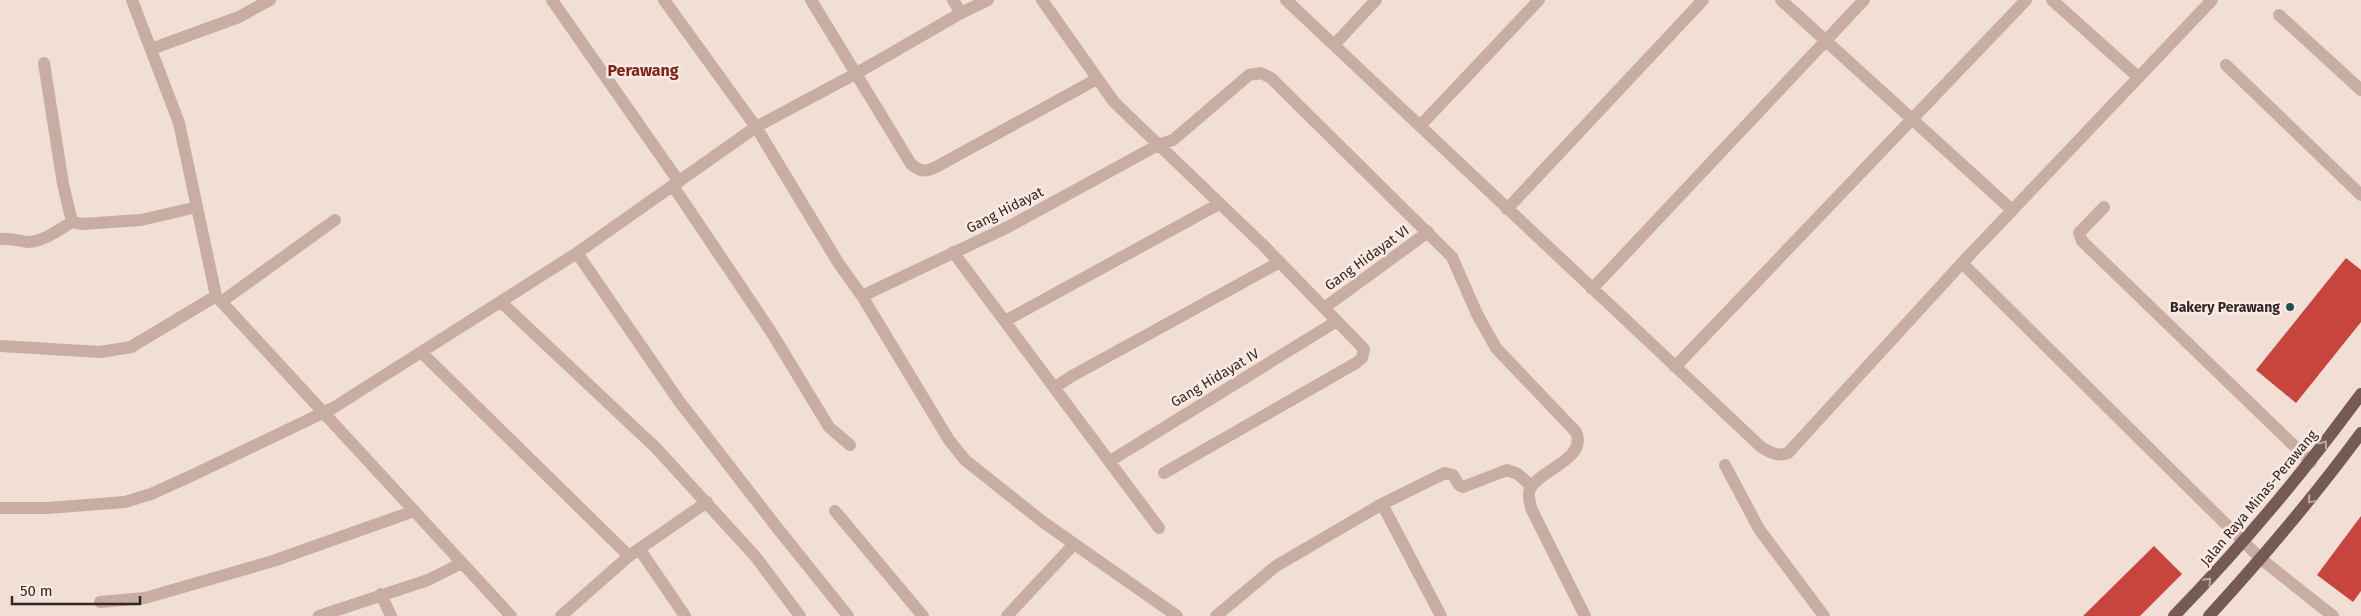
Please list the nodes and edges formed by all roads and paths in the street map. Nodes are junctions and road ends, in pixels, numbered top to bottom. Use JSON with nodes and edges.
{"nodes":[{"id":1,"x":132,"y":0,"type":"edge"},
{"id":2,"x":270,"y":0,"type":"edge"},
{"id":3,"x":552,"y":0,"type":"edge"},
{"id":4,"x":664,"y":0,"type":"edge"},
{"id":5,"x":811,"y":0,"type":"edge"},
{"id":6,"x":953,"y":0,"type":"edge"},
{"id":7,"x":988,"y":0,"type":"edge"},
{"id":8,"x":1042,"y":0,"type":"edge"},
{"id":9,"x":1286,"y":0,"type":"edge"},
{"id":10,"x":1376,"y":0,"type":"edge"},
{"id":11,"x":1539,"y":0,"type":"edge"},
{"id":12,"x":1703,"y":0,"type":"edge"},
{"id":13,"x":1781,"y":0,"type":"edge"},
{"id":14,"x":1864,"y":0,"type":"edge"},
{"id":15,"x":2026,"y":0,"type":"edge"},
{"id":16,"x":2052,"y":0,"type":"edge"},
{"id":17,"x":2212,"y":0,"type":"edge"},
{"id":18,"x":961,"y":13,"type":"junction"},
{"id":19,"x":2279,"y":15,"type":"dead end"},
{"id":20,"x":1826,"y":41,"type":"junction"},
{"id":21,"x":1334,"y":45,"type":"junction"},
{"id":22,"x":151,"y":49,"type":"junction"},
{"id":23,"x":44,"y":63,"type":"dead end"},
{"id":24,"x":2226,"y":65,"type":"dead end"},
{"id":25,"x":857,"y":73,"type":"junction"},
{"id":26,"x":2138,"y":77,"type":"junction"},
{"id":27,"x":1098,"y":79,"type":"junction"},
{"id":28,"x":2361,"y":90,"type":"edge"},
{"id":29,"x":1912,"y":119,"type":"junction"},
{"id":30,"x":1420,"y":126,"type":"junction"},
{"id":31,"x":756,"y":127,"type":"junction"},
{"id":32,"x":1158,"y":145,"type":"junction"},
{"id":33,"x":676,"y":184,"type":"junction"},
{"id":34,"x":2361,"y":195,"type":"edge"},
{"id":35,"x":1219,"y":204,"type":"junction"},
{"id":36,"x":197,"y":207,"type":"junction"},
{"id":37,"x":2104,"y":207,"type":"dead end"},
{"id":38,"x":1507,"y":209,"type":"junction"},
{"id":39,"x":2012,"y":210,"type":"junction"},
{"id":40,"x":335,"y":220,"type":"dead end"},
{"id":41,"x":72,"y":222,"type":"junction"},
{"id":42,"x":1428,"y":232,"type":"junction"},
{"id":43,"x":0,"y":239,"type":"edge"},
{"id":44,"x":953,"y":252,"type":"junction"},
{"id":45,"x":577,"y":253,"type":"junction"},
{"id":46,"x":1280,"y":262,"type":"junction"},
{"id":47,"x":1962,"y":263,"type":"junction"},
{"id":48,"x":1592,"y":289,"type":"junction"},
{"id":49,"x":862,"y":296,"type":"junction"},
{"id":50,"x":219,"y":299,"type":"junction"},
{"id":51,"x":502,"y":303,"type":"junction"},
{"id":52,"x":1324,"y":308,"type":"junction"},
{"id":53,"x":1005,"y":321,"type":"junction"},
{"id":54,"x":1337,"y":321,"type":"junction"},
{"id":55,"x":0,"y":346,"type":"edge"},
{"id":56,"x":422,"y":353,"type":"junction"},
{"id":57,"x":1675,"y":367,"type":"junction"},
{"id":58,"x":1055,"y":387,"type":"junction"},
{"id":59,"x":2361,"y":394,"type":"edge"},
{"id":60,"x":325,"y":412,"type":"junction"},
{"id":61,"x":2361,"y":433,"type":"edge"},
{"id":62,"x":850,"y":445,"type":"dead end"},
{"id":63,"x":1110,"y":460,"type":"junction"},
{"id":64,"x":2311,"y":462,"type":"junction"},
{"id":65,"x":1725,"y":465,"type":"dead end"},
{"id":66,"x":1164,"y":473,"type":"dead end"},
{"id":67,"x":1531,"y":486,"type":"junction"},
{"id":68,"x":707,"y":502,"type":"junction"},
{"id":69,"x":1382,"y":504,"type":"junction"},
{"id":70,"x":0,"y":508,"type":"edge"},
{"id":71,"x":414,"y":511,"type":"junction"},
{"id":72,"x":835,"y":511,"type":"dead end"},
{"id":73,"x":1159,"y":528,"type":"dead end"},
{"id":74,"x":2244,"y":542,"type":"junction"},
{"id":75,"x":1074,"y":544,"type":"junction"},
{"id":76,"x":635,"y":553,"type":"junction"},
{"id":77,"x":2261,"y":559,"type":"junction"},
{"id":78,"x":462,"y":563,"type":"junction"},
{"id":79,"x":380,"y":594,"type":"junction"},
{"id":80,"x":100,"y":602,"type":"dead end"},
{"id":81,"x":319,"y":616,"type":"edge"},
{"id":82,"x":391,"y":616,"type":"edge"},
{"id":83,"x":511,"y":616,"type":"edge"},
{"id":84,"x":561,"y":616,"type":"edge"},
{"id":85,"x":685,"y":616,"type":"edge"},
{"id":86,"x":800,"y":616,"type":"edge"},
{"id":87,"x":848,"y":616,"type":"edge"},
{"id":88,"x":923,"y":616,"type":"edge"},
{"id":89,"x":1007,"y":616,"type":"edge"},
{"id":90,"x":1177,"y":616,"type":"edge"},
{"id":91,"x":1216,"y":616,"type":"edge"},
{"id":92,"x":1441,"y":616,"type":"edge"},
{"id":93,"x":1585,"y":616,"type":"edge"},
{"id":94,"x":1824,"y":616,"type":"edge"},
{"id":95,"x":2174,"y":616,"type":"edge"},
{"id":96,"x":2209,"y":616,"type":"edge"},
{"id":97,"x":2333,"y":616,"type":"edge"}],
"edges":[{"from":1,"to":22,"type":"street"},
{"from":2,"to":22,"type":"street"},
{"from":3,"to":33,"type":"street"},
{"from":4,"to":31,"type":"street"},
{"from":5,"to":25,"type":"street"},
{"from":6,"to":18,"type":"street"},
{"from":7,"to":18,"type":"street"},
{"from":8,"to":27,"type":"street"},
{"from":9,"to":21,"type":"street"},
{"from":10,"to":21,"type":"street"},
{"from":11,"to":30,"type":"street"},
{"from":12,"to":38,"type":"street"},
{"from":13,"to":20,"type":"street"},
{"from":14,"to":20,"type":"street"},
{"from":15,"to":29,"type":"street"},
{"from":16,"to":26,"type":"street"},
{"from":17,"to":26,"type":"street"},
{"from":18,"to":25,"type":"street"},
{"from":19,"to":28,"type":"street"},
{"from":20,"to":29,"type":"street"},
{"from":20,"to":48,"type":"street"},
{"from":21,"to":30,"type":"street"},
{"from":22,"to":36,"type":"street"},
{"from":23,"to":41,"type":"street"},
{"from":24,"to":34,"type":"street"},
{"from":25,"to":27,"type":"street"},
{"from":25,"to":31,"type":"street"},
{"from":26,"to":39,"type":"street"},
{"from":27,"to":32,"type":"street"},
{"from":29,"to":39,"type":"street"},
{"from":29,"to":57,"type":"street"},
{"from":30,"to":38,"type":"street"},
{"from":31,"to":33,"type":"street"},
{"from":31,"to":49,"type":"street"},
{"from":32,"to":35,"type":"street"},
{"from":32,"to":42,"type":"street","name":"Gang Hidayat"},
{"from":32,"to":44,"type":"street","name":"Gang Hidayat"},
{"from":33,"to":45,"type":"street"},
{"from":33,"to":62,"type":"street"},
{"from":35,"to":46,"type":"street"},
{"from":35,"to":53,"type":"street"},
{"from":36,"to":41,"type":"street"},
{"from":36,"to":50,"type":"street"},
{"from":37,"to":64,"type":"street"},
{"from":38,"to":48,"type":"street"},
{"from":39,"to":47,"type":"street"},
{"from":40,"to":50,"type":"street"},
{"from":41,"to":43,"type":"street"},
{"from":42,"to":52,"type":"street","name":"Gang Hidayat VI"},
{"from":42,"to":67,"type":"street"},
{"from":44,"to":49,"type":"street","name":"Gang Hidayat"},
{"from":44,"to":53,"type":"street"},
{"from":45,"to":51,"type":"street"},
{"from":45,"to":87,"type":"street"},
{"from":46,"to":52,"type":"street"},
{"from":46,"to":58,"type":"street"},
{"from":47,"to":57,"type":"street"},
{"from":47,"to":74,"type":"street"},
{"from":48,"to":57,"type":"street"},
{"from":49,"to":75,"type":"street"},
{"from":50,"to":55,"type":"street"},
{"from":50,"to":60,"type":"street"},
{"from":51,"to":56,"type":"street"},
{"from":51,"to":68,"type":"street"},
{"from":52,"to":54,"type":"street"},
{"from":53,"to":58,"type":"street"},
{"from":54,"to":63,"type":"street","name":"Gang Hidayat IV"},
{"from":54,"to":66,"type":"street"},
{"from":56,"to":60,"type":"street"},
{"from":56,"to":76,"type":"street"},
{"from":58,"to":63,"type":"street"},
{"from":64,"to":59,"type":"main road","name":"Jalan Raya Minas-Perawang","one_way":true},
{"from":60,"to":70,"type":"street"},
{"from":60,"to":71,"type":"street"},
{"from":61,"to":77,"type":"main road","one_way":true},
{"from":63,"to":73,"type":"street"},
{"from":64,"to":74,"type":"main road","name":"Jalan Raya Minas-Perawang"},
{"from":65,"to":94,"type":"street"},
{"from":67,"to":69,"type":"street"},
{"from":67,"to":93,"type":"street"},
{"from":68,"to":76,"type":"street"},
{"from":68,"to":86,"type":"street"},
{"from":69,"to":91,"type":"street"},
{"from":69,"to":92,"type":"street"},
{"from":71,"to":78,"type":"street"},
{"from":71,"to":80,"type":"street"},
{"from":72,"to":88,"type":"street"},
{"from":74,"to":77,"type":"street"},
{"from":95,"to":74,"type":"main road","name":"Jalan Raya Minas-Perawang","one_way":true},
{"from":75,"to":89,"type":"street"},
{"from":75,"to":90,"type":"street"},
{"from":76,"to":84,"type":"street"},
{"from":76,"to":85,"type":"street"},
{"from":77,"to":96,"type":"main road"},
{"from":77,"to":97,"type":"street"},
{"from":78,"to":79,"type":"street"},
{"from":78,"to":83,"type":"street"},
{"from":79,"to":81,"type":"street"},
{"from":79,"to":82,"type":"street"}]}
